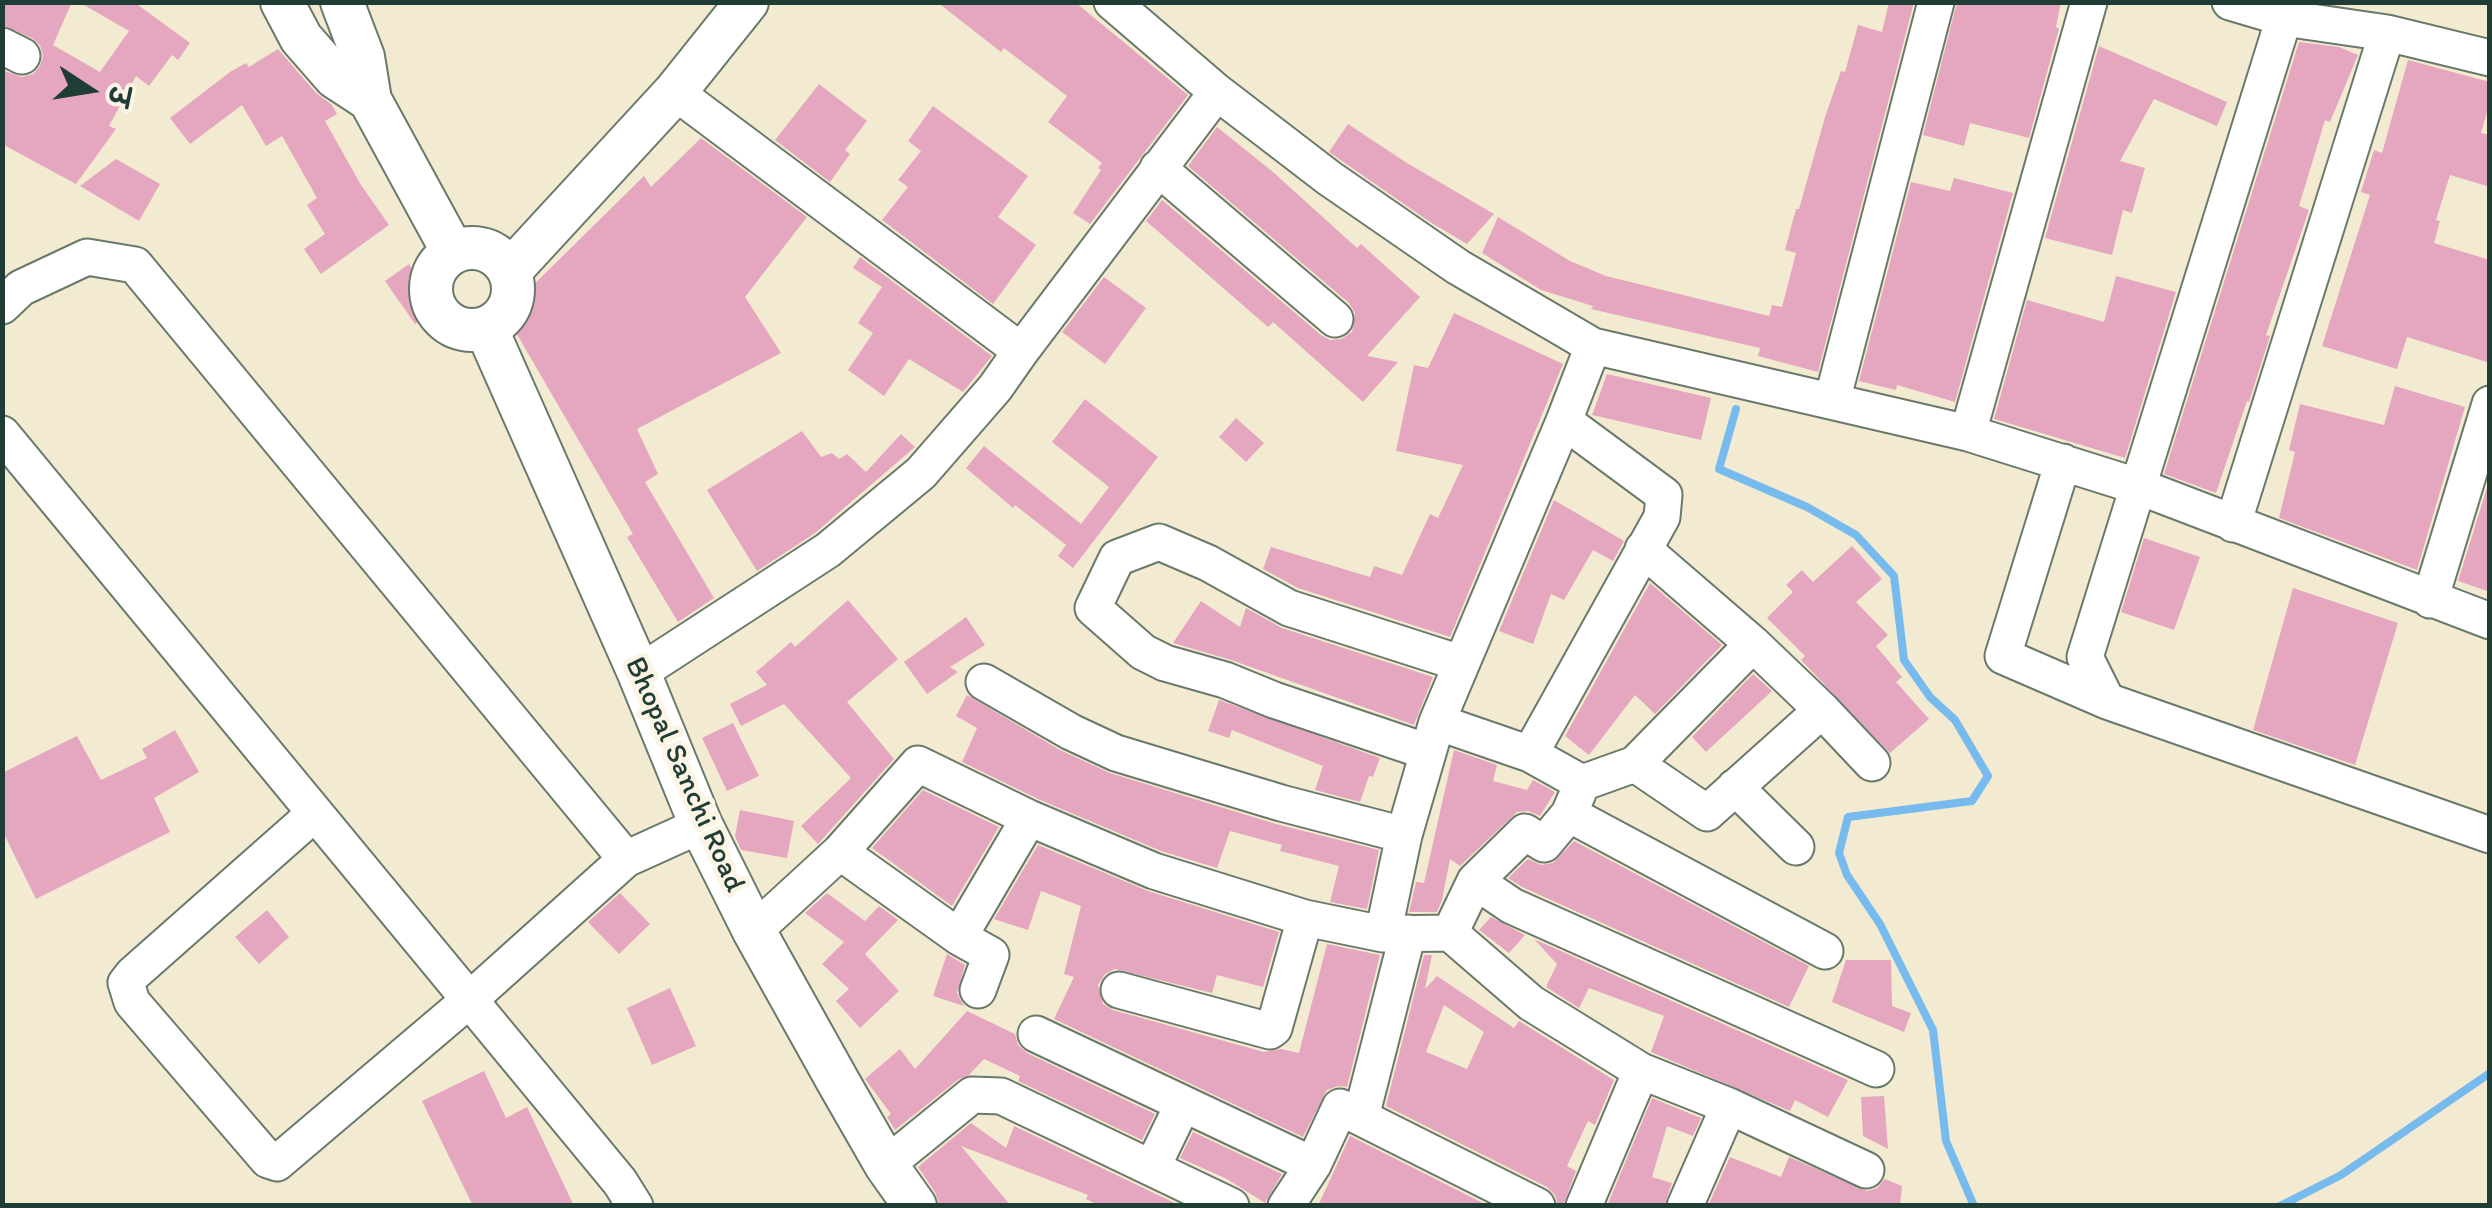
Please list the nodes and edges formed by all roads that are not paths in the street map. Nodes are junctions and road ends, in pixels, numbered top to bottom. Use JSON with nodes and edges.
{"nodes":[{"id":1,"x":282,"y":2,"type":"edge"},
{"id":2,"x":342,"y":2,"type":"edge"},
{"id":3,"x":748,"y":2,"type":"edge"},
{"id":4,"x":1112,"y":2,"type":"edge"},
{"id":5,"x":1936,"y":2,"type":"edge"},
{"id":6,"x":2089,"y":2,"type":"edge"},
{"id":7,"x":2230,"y":2,"type":"edge"},
{"id":8,"x":2284,"y":18,"type":"junction"},
{"id":9,"x":2387,"y":33,"type":"junction"},
{"id":10,"x":2490,"y":58,"type":"edge"},
{"id":11,"x":675,"y":92,"type":"junction"},
{"id":12,"x":1217,"y":92,"type":"junction"},
{"id":13,"x":370,"y":100,"type":"junction"},
{"id":14,"x":1158,"y":168,"type":"junction"},
{"id":15,"x":453,"y":252,"type":"junction"},
{"id":16,"x":510,"y":271,"type":"junction"},
{"id":17,"x":9,"y":291,"type":"edge"},
{"id":18,"x":1336,"y":319,"type":"dead end"},
{"id":19,"x":486,"y":328,"type":"junction"},
{"id":20,"x":1593,"y":346,"type":"junction"},
{"id":21,"x":1021,"y":350,"type":"junction"},
{"id":22,"x":1832,"y":401,"type":"junction"},
{"id":23,"x":2490,"y":404,"type":"edge"},
{"id":24,"x":1564,"y":421,"type":"junction"},
{"id":25,"x":1968,"y":432,"type":"junction"},
{"id":26,"x":2,"y":434,"type":"edge"},
{"id":27,"x":2063,"y":462,"type":"junction"},
{"id":28,"x":2140,"y":487,"type":"junction"},
{"id":29,"x":2233,"y":524,"type":"junction"},
{"id":30,"x":1643,"y":550,"type":"junction"},
{"id":31,"x":2430,"y":600,"type":"junction"},
{"id":32,"x":2490,"y":621,"type":"edge"},
{"id":33,"x":1753,"y":644,"type":"junction"},
{"id":34,"x":1460,"y":664,"type":"junction"},
{"id":35,"x":639,"y":673,"type":"junction"},
{"id":36,"x":984,"y":682,"type":"dead end"},
{"id":37,"x":2107,"y":701,"type":"junction"},
{"id":38,"x":1822,"y":710,"type":"junction"},
{"id":39,"x":1432,"y":737,"type":"junction"},
{"id":40,"x":1530,"y":754,"type":"junction"},
{"id":41,"x":1872,"y":763,"type":"dead end"},
{"id":42,"x":1635,"y":764,"type":"junction"},
{"id":43,"x":1735,"y":787,"type":"junction"},
{"id":44,"x":1575,"y":798,"type":"junction"},
{"id":45,"x":314,"y":814,"type":"junction"},
{"id":46,"x":1030,"y":818,"type":"junction"},
{"id":47,"x":701,"y":825,"type":"junction"},
{"id":48,"x":1404,"y":835,"type":"junction"},
{"id":49,"x":2490,"y":835,"type":"edge"},
{"id":50,"x":1796,"y":848,"type":"dead end"},
{"id":51,"x":840,"y":852,"type":"junction"},
{"id":52,"x":626,"y":858,"type":"junction"},
{"id":53,"x":1475,"y":881,"type":"junction"},
{"id":54,"x":1305,"y":918,"type":"junction"},
{"id":55,"x":754,"y":931,"type":"junction"},
{"id":56,"x":1450,"y":933,"type":"junction"},
{"id":57,"x":1396,"y":934,"type":"junction"},
{"id":58,"x":958,"y":936,"type":"junction"},
{"id":59,"x":1825,"y":951,"type":"dead end"},
{"id":60,"x":978,"y":990,"type":"dead end"},
{"id":61,"x":1120,"y":990,"type":"dead end"},
{"id":62,"x":468,"y":1001,"type":"junction"},
{"id":63,"x":1036,"y":1034,"type":"dead end"},
{"id":64,"x":1876,"y":1069,"type":"dead end"},
{"id":65,"x":1640,"y":1071,"type":"junction"},
{"id":66,"x":1183,"y":1104,"type":"junction"},
{"id":67,"x":1729,"y":1106,"type":"junction"},
{"id":68,"x":1361,"y":1117,"type":"junction"},
{"id":69,"x":1313,"y":1165,"type":"junction"},
{"id":70,"x":886,"y":1166,"type":"junction"},
{"id":71,"x":1152,"y":1166,"type":"junction"},
{"id":72,"x":1866,"y":1170,"type":"dead end"},
{"id":73,"x":635,"y":1206,"type":"edge"},
{"id":74,"x":915,"y":1206,"type":"edge"},
{"id":75,"x":1231,"y":1206,"type":"edge"},
{"id":76,"x":1286,"y":1206,"type":"edge"},
{"id":77,"x":1537,"y":1206,"type":"edge"},
{"id":78,"x":1584,"y":1206,"type":"edge"},
{"id":79,"x":1685,"y":1206,"type":"edge"}],
"edges":[{"from":1,"to":13,"type":"main road"},
{"from":2,"to":13,"type":"main road"},
{"from":3,"to":11,"type":"main road"},
{"from":4,"to":12,"type":"street"},
{"from":5,"to":22,"type":"street"},
{"from":6,"to":25,"type":"street"},
{"from":7,"to":8,"type":"street"},
{"from":8,"to":9,"type":"street"},
{"from":8,"to":28,"type":"street"},
{"from":9,"to":10,"type":"street"},
{"from":9,"to":29,"type":"street"},
{"from":11,"to":16,"type":"main road"},
{"from":11,"to":21,"type":"street"},
{"from":12,"to":14,"type":"street"},
{"from":12,"to":20,"type":"street"},
{"from":13,"to":15,"type":"main road"},
{"from":14,"to":18,"type":"street"},
{"from":14,"to":21,"type":"street"},
{"from":15,"to":16,"type":"main road"},
{"from":15,"to":19,"type":"main road"},
{"from":16,"to":19,"type":"main road"},
{"from":17,"to":52,"type":"street"},
{"from":19,"to":35,"type":"main road","name":"Bhopal Sanchi Road"},
{"from":20,"to":22,"type":"street"},
{"from":20,"to":24,"type":"street"},
{"from":21,"to":35,"type":"street"},
{"from":22,"to":25,"type":"street"},
{"from":23,"to":31,"type":"street"},
{"from":24,"to":30,"type":"street"},
{"from":24,"to":34,"type":"street"},
{"from":25,"to":27,"type":"street"},
{"from":26,"to":45,"type":"street"},
{"from":27,"to":28,"type":"street"},
{"from":27,"to":37,"type":"street"},
{"from":28,"to":29,"type":"street"},
{"from":28,"to":37,"type":"street"},
{"from":29,"to":31,"type":"street"},
{"from":30,"to":33,"type":"street"},
{"from":30,"to":40,"type":"street"},
{"from":31,"to":32,"type":"street"},
{"from":33,"to":38,"type":"street"},
{"from":33,"to":42,"type":"street"},
{"from":34,"to":39,"type":"street"},
{"from":34,"to":39,"type":"street"},
{"from":35,"to":47,"type":"main road","name":"Bhopal Sanchi Road"},
{"from":36,"to":48,"type":"street"},
{"from":37,"to":49,"type":"street"},
{"from":38,"to":41,"type":"street"},
{"from":38,"to":43,"type":"street"},
{"from":39,"to":40,"type":"street"},
{"from":39,"to":48,"type":"street"},
{"from":40,"to":44,"type":"street"},
{"from":42,"to":43,"type":"street"},
{"from":42,"to":44,"type":"street"},
{"from":43,"to":50,"type":"street"},
{"from":44,"to":53,"type":"street"},
{"from":44,"to":59,"type":"street"},
{"from":45,"to":62,"type":"street"},
{"from":45,"to":62,"type":"street"},
{"from":46,"to":51,"type":"street"},
{"from":46,"to":54,"type":"street"},
{"from":46,"to":58,"type":"street"},
{"from":47,"to":52,"type":"street"},
{"from":47,"to":55,"type":"main road","name":"Bhopal Sanchi Road"},
{"from":48,"to":57,"type":"street"},
{"from":51,"to":55,"type":"street"},
{"from":51,"to":58,"type":"street"},
{"from":52,"to":62,"type":"street"},
{"from":53,"to":56,"type":"street"},
{"from":53,"to":64,"type":"street"},
{"from":54,"to":57,"type":"street"},
{"from":54,"to":61,"type":"street"},
{"from":55,"to":70,"type":"main road","name":"Bhopal Sanchi Road"},
{"from":56,"to":57,"type":"street"},
{"from":56,"to":65,"type":"street"},
{"from":57,"to":68,"type":"street"},
{"from":58,"to":60,"type":"street"},
{"from":62,"to":73,"type":"street"},
{"from":63,"to":66,"type":"street"},
{"from":65,"to":67,"type":"street"},
{"from":65,"to":78,"type":"street"},
{"from":66,"to":69,"type":"street"},
{"from":66,"to":71,"type":"street"},
{"from":67,"to":72,"type":"street"},
{"from":67,"to":79,"type":"street"},
{"from":68,"to":69,"type":"street"},
{"from":68,"to":77,"type":"street"},
{"from":69,"to":76,"type":"street"},
{"from":70,"to":71,"type":"street"},
{"from":70,"to":74,"type":"main road","name":"Bhopal Sanchi Road"},
{"from":71,"to":75,"type":"street"}]}
